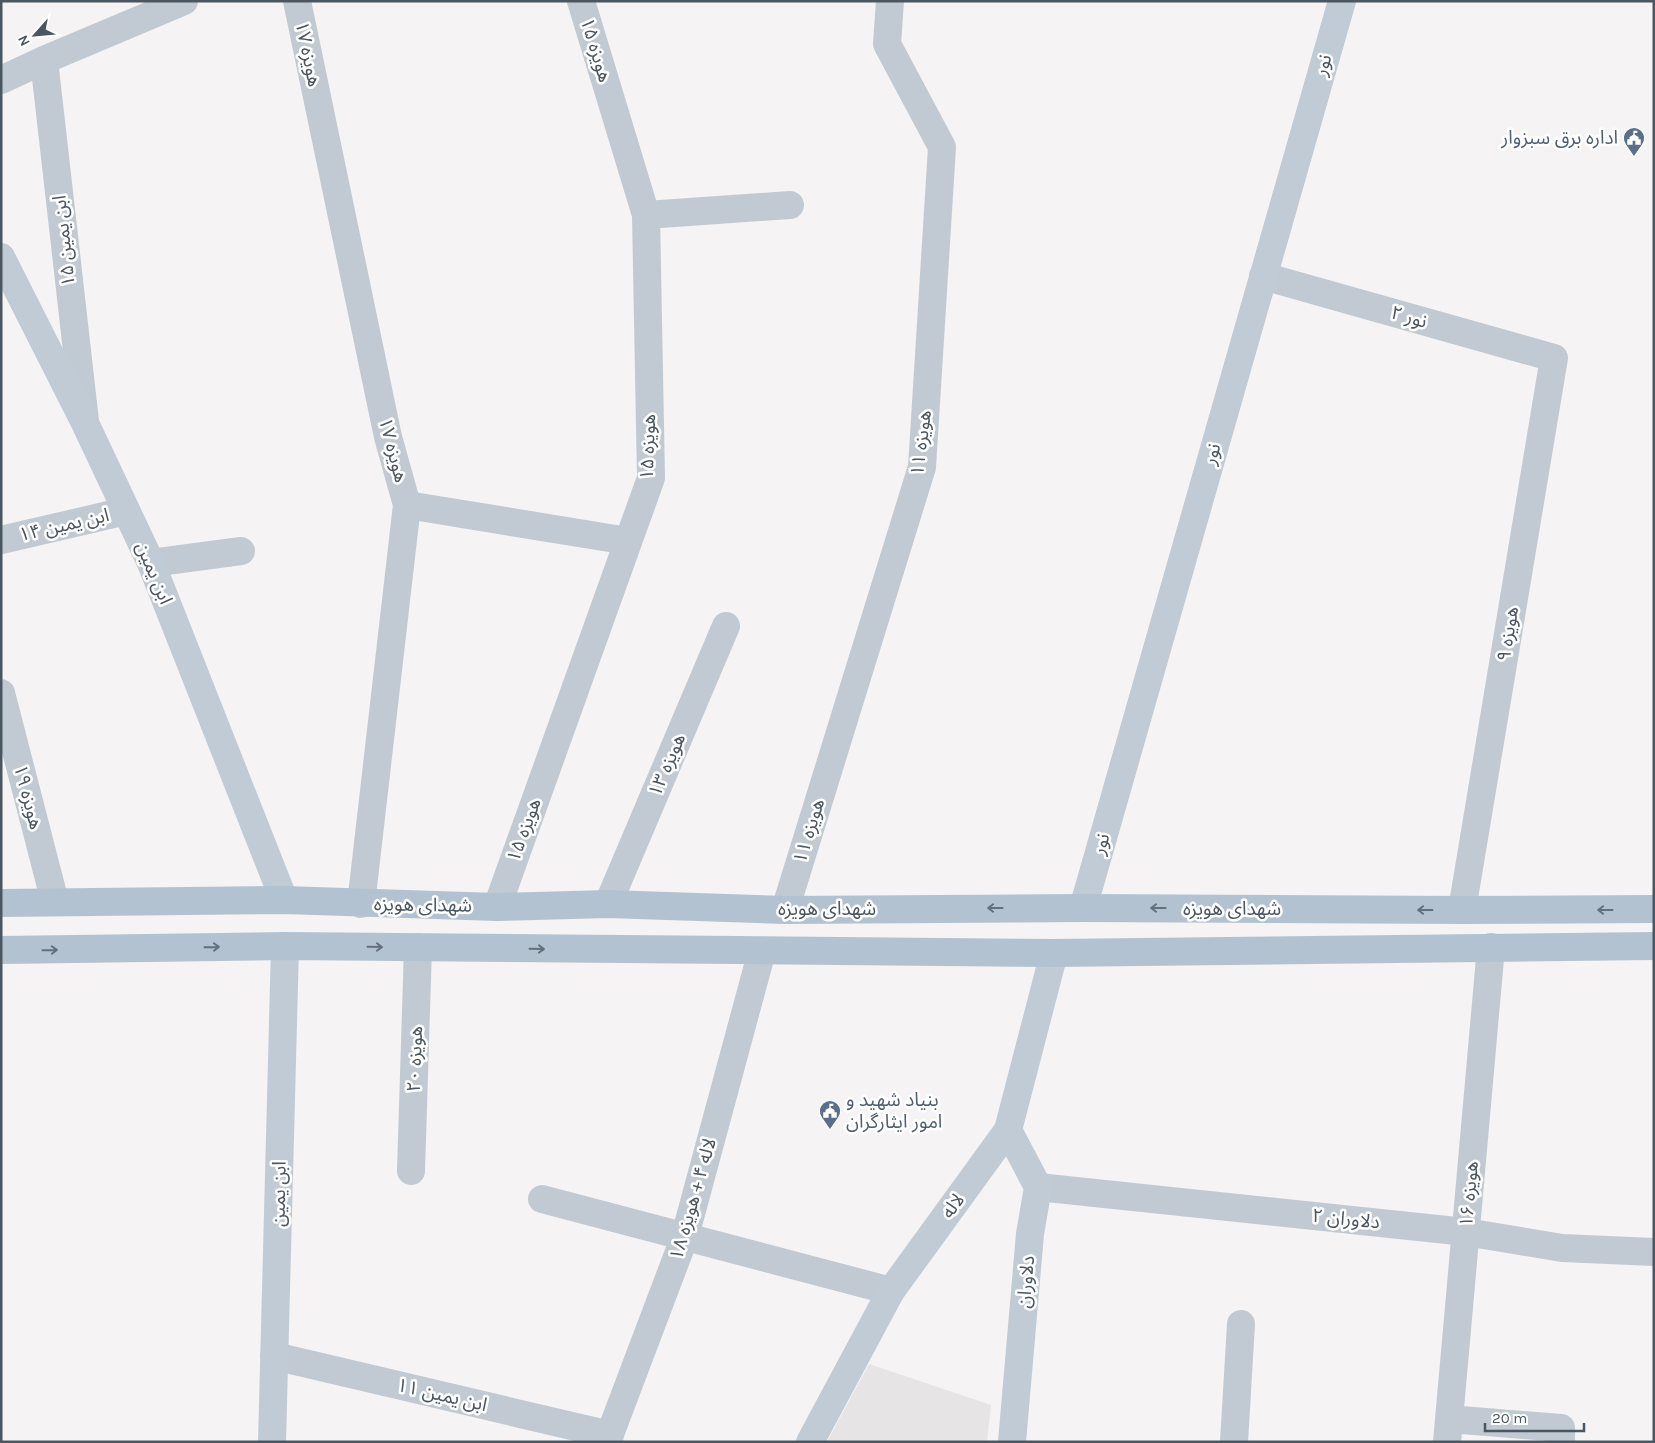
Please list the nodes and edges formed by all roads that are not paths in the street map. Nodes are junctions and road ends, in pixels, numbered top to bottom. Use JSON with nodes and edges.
{"nodes":[{"id":1,"x":184,"y":1,"type":"edge"},
{"id":2,"x":297,"y":1,"type":"edge"},
{"id":3,"x":581,"y":1,"type":"edge"},
{"id":4,"x":890,"y":1,"type":"edge"},
{"id":5,"x":1342,"y":1,"type":"edge"},
{"id":6,"x":44,"y":60,"type":"junction"},
{"id":7,"x":1,"y":80,"type":"edge"},
{"id":8,"x":790,"y":205,"type":"dead end"},
{"id":9,"x":646,"y":215,"type":"junction"},
{"id":10,"x":1,"y":257,"type":"edge"},
{"id":11,"x":1263,"y":276,"type":"junction"},
{"id":12,"x":1554,"y":358,"type":"joint"},
{"id":13,"x":85,"y":423,"type":"junction"},
{"id":14,"x":408,"y":505,"type":"junction"},
{"id":15,"x":126,"y":511,"type":"junction"},
{"id":16,"x":1,"y":540,"type":"edge"},
{"id":17,"x":628,"y":541,"type":"junction"},
{"id":18,"x":241,"y":551,"type":"dead end"},
{"id":19,"x":151,"y":563,"type":"junction"},
{"id":20,"x":726,"y":626,"type":"dead end"},
{"id":21,"x":1,"y":693,"type":"edge"},
{"id":22,"x":284,"y":900,"type":"junction"},
{"id":23,"x":55,"y":902,"type":"junction"},
{"id":24,"x":1,"y":903,"type":"edge"},
{"id":25,"x":361,"y":904,"type":"junction"},
{"id":26,"x":608,"y":904,"type":"junction"},
{"id":27,"x":497,"y":907,"type":"junction"},
{"id":28,"x":1083,"y":908,"type":"junction"},
{"id":29,"x":1654,"y":909,"type":"edge"},
{"id":30,"x":785,"y":910,"type":"junction"},
{"id":31,"x":1462,"y":910,"type":"junction"},
{"id":32,"x":285,"y":946,"type":"junction"},
{"id":33,"x":1654,"y":946,"type":"edge"},
{"id":34,"x":1491,"y":947,"type":"junction"},
{"id":35,"x":418,"y":948,"type":"junction"},
{"id":36,"x":1,"y":950,"type":"edge"},
{"id":37,"x":762,"y":950,"type":"junction"},
{"id":38,"x":1054,"y":953,"type":"junction"},
{"id":39,"x":1008,"y":1130,"type":"junction"},
{"id":40,"x":411,"y":1171,"type":"dead end"},
{"id":41,"x":1038,"y":1187,"type":"junction"},
{"id":42,"x":542,"y":1199,"type":"dead end"},
{"id":43,"x":1466,"y":1232,"type":"junction"},
{"id":44,"x":685,"y":1236,"type":"junction"},
{"id":45,"x":1654,"y":1252,"type":"edge"},
{"id":46,"x":891,"y":1291,"type":"junction"},
{"id":47,"x":1241,"y":1324,"type":"dead end"},
{"id":48,"x":274,"y":1356,"type":"junction"},
{"id":49,"x":1448,"y":1430,"type":"edge"},
{"id":50,"x":609,"y":1438,"type":"edge"},
{"id":51,"x":272,"y":1442,"type":"edge"},
{"id":52,"x":810,"y":1442,"type":"edge"},
{"id":53,"x":1012,"y":1442,"type":"edge"},
{"id":54,"x":1234,"y":1442,"type":"edge"},
{"id":55,"x":1561,"y":1442,"type":"edge"}],
"edges":[{"from":1,"to":6,"type":"street"},
{"from":2,"to":14,"type":"street","name":"هویزه ۱۷"},
{"from":3,"to":9,"type":"street","name":"هویزه ۱۵"},
{"from":4,"to":30,"type":"street","name":"هویزه ۱۱"},
{"from":5,"to":11,"type":"street","name":"نور"},
{"from":6,"to":7,"type":"street"},
{"from":6,"to":13,"type":"street","name":"ابن یمین ۱۵"},
{"from":8,"to":9,"type":"street"},
{"from":9,"to":17,"type":"street","name":"هویزه ۱۵"},
{"from":10,"to":13,"type":"street","name":"ابن یمین"},
{"from":11,"to":12,"type":"street","name":"نور ۲"},
{"from":11,"to":28,"type":"street","name":"نور"},
{"from":12,"to":31,"type":"street","name":"هویزه ۹"},
{"from":13,"to":15,"type":"street","name":"ابن یمین"},
{"from":14,"to":17,"type":"street"},
{"from":14,"to":25,"type":"street","name":"هویزه ۱۷"},
{"from":15,"to":16,"type":"street","name":"ابن یمین ۱۴"},
{"from":15,"to":19,"type":"street","name":"ابن یمین"},
{"from":17,"to":27,"type":"street","name":"هویزه ۱۵"},
{"from":18,"to":19,"type":"street"},
{"from":19,"to":22,"type":"street","name":"ابن یمین"},
{"from":20,"to":26,"type":"street","name":"هویزه ۱۳"},
{"from":21,"to":23,"type":"street","name":"هویزه ۱۹"},
{"from":22,"to":23,"type":"main road","name":"شهدای هویزه"},
{"from":22,"to":25,"type":"main road","name":"شهدای هویزه"},
{"from":23,"to":24,"type":"main road","name":"شهدای هویزه"},
{"from":25,"to":27,"type":"main road","name":"شهدای هویزه"},
{"from":26,"to":27,"type":"main road","name":"شهدای هویزه"},
{"from":26,"to":30,"type":"main road","name":"شهدای هویزه"},
{"from":28,"to":30,"type":"main road","name":"شهدای هویزه","one_way":true},
{"from":31,"to":28,"type":"main road","name":"شهدای هویزه","one_way":true},
{"from":29,"to":31,"type":"main road","name":"شهدای هویزه","one_way":true},
{"from":32,"to":35,"type":"main road","one_way":true},
{"from":36,"to":32,"type":"main road","one_way":true},
{"from":32,"to":48,"type":"street","name":"ابن یمین"},
{"from":33,"to":34,"type":"main road"},
{"from":34,"to":38,"type":"main road"},
{"from":34,"to":43,"type":"street","name":"هویزه ۱۶"},
{"from":35,"to":37,"type":"main road","one_way":true},
{"from":35,"to":40,"type":"street","name":"هویزه ۲۰"},
{"from":37,"to":38,"type":"main road"},
{"from":37,"to":44,"type":"street","name":"لاله ۴ + هویزه ۱۸"},
{"from":38,"to":39,"type":"street","name":"لاله"},
{"from":39,"to":41,"type":"street"},
{"from":39,"to":46,"type":"street","name":"لاله"},
{"from":41,"to":43,"type":"street","name":"دلاوران ۲"},
{"from":41,"to":53,"type":"street","name":"دلاوران"},
{"from":42,"to":44,"type":"street"},
{"from":43,"to":45,"type":"street","name":"دلاوران ۲"},
{"from":43,"to":49,"type":"street","name":"هویزه ۱۶"},
{"from":44,"to":46,"type":"street"},
{"from":44,"to":50,"type":"street","name":"لاله ۴ + هویزه ۱۸"},
{"from":46,"to":52,"type":"street","name":"لاله"},
{"from":47,"to":54,"type":"street"},
{"from":48,"to":50,"type":"street","name":"ابن یمین ۱۱"},
{"from":48,"to":51,"type":"street","name":"ابن یمین"},
{"from":49,"to":55,"type":"street"}]}
